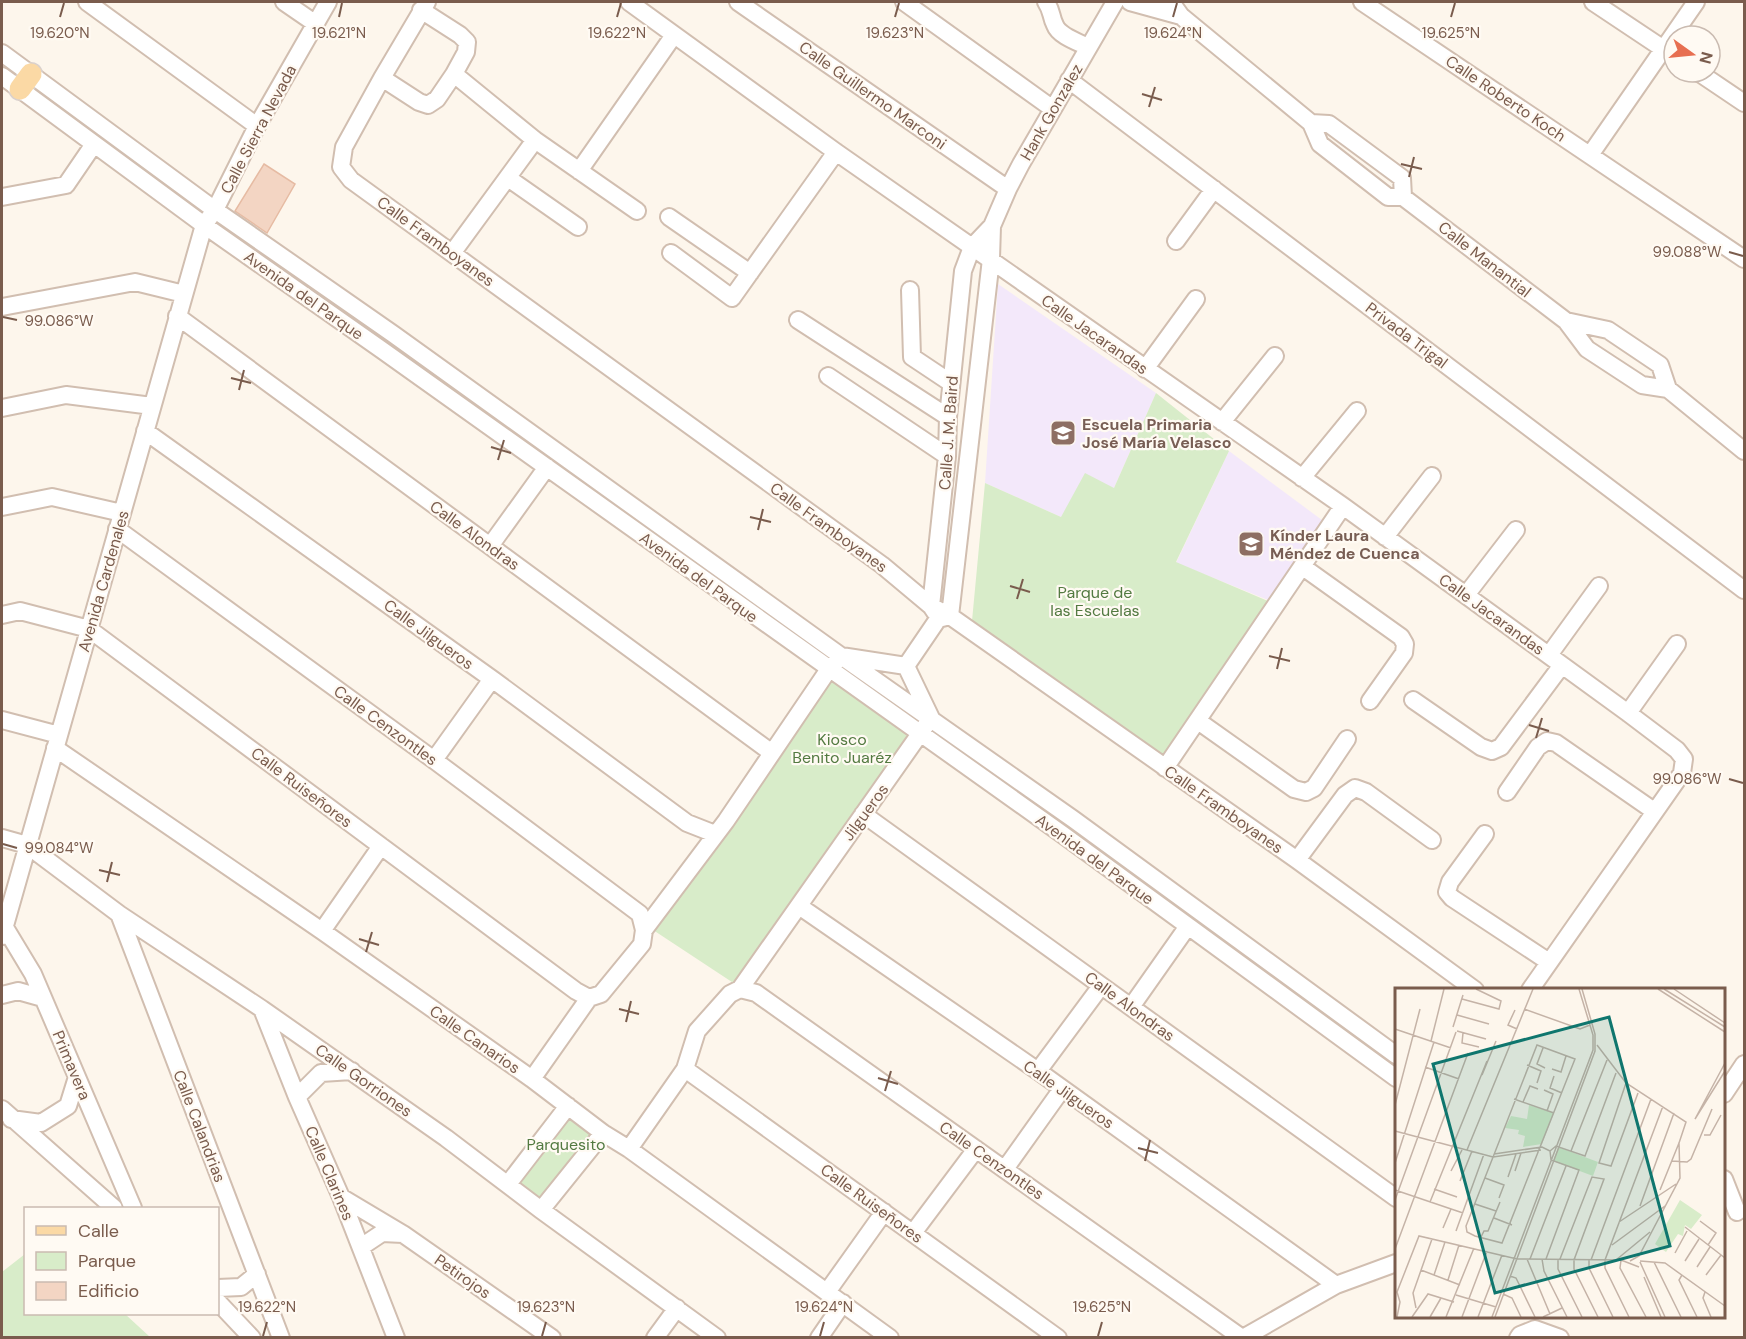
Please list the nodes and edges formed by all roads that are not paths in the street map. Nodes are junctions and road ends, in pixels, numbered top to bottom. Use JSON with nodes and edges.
{"nodes":[{"id":1,"x":87,"y":2,"type":"edge"},
{"id":2,"x":284,"y":2,"type":"edge"},
{"id":3,"x":328,"y":2,"type":"edge"},
{"id":4,"x":629,"y":2,"type":"edge"},
{"id":5,"x":738,"y":2,"type":"edge"},
{"id":6,"x":904,"y":2,"type":"edge"},
{"id":7,"x":1046,"y":2,"type":"edge"},
{"id":8,"x":1115,"y":2,"type":"edge"},
{"id":9,"x":1130,"y":2,"type":"edge"},
{"id":10,"x":1171,"y":2,"type":"edge"},
{"id":11,"x":1362,"y":2,"type":"edge"},
{"id":12,"x":1593,"y":2,"type":"edge"},
{"id":13,"x":1696,"y":2,"type":"edge"},
{"id":14,"x":424,"y":6,"type":"edge"},
{"id":15,"x":1182,"y":16,"type":"junction"},
{"id":16,"x":316,"y":24,"type":"junction"},
{"id":17,"x":1684,"y":24,"type":"edge"},
{"id":18,"x":674,"y":35,"type":"junction"},
{"id":19,"x":1088,"y":47,"type":"junction"},
{"id":20,"x":1662,"y":47,"type":"edge"},
{"id":21,"x":2,"y":53,"type":"edge"},
{"id":22,"x":1662,"y":61,"type":"edge"},
{"id":23,"x":454,"y":74,"type":"junction"},
{"id":24,"x":2,"y":76,"type":"edge"},
{"id":25,"x":382,"y":78,"type":"junction"},
{"id":26,"x":1070,"y":80,"type":"junction"},
{"id":27,"x":26,"y":82,"type":"junction"},
{"id":28,"x":1716,"y":84,"type":"edge"},
{"id":29,"x":1744,"y":103,"type":"edge"},
{"id":30,"x":1053,"y":108,"type":"junction"},
{"id":31,"x":1311,"y":123,"type":"junction"},
{"id":32,"x":257,"y":126,"type":"junction"},
{"id":33,"x":535,"y":140,"type":"junction"},
{"id":34,"x":94,"y":144,"type":"junction"},
{"id":35,"x":836,"y":152,"type":"junction"},
{"id":36,"x":1590,"y":155,"type":"junction"},
{"id":37,"x":579,"y":171,"type":"junction"},
{"id":38,"x":508,"y":178,"type":"junction"},
{"id":39,"x":1008,"y":189,"type":"junction"},
{"id":40,"x":1214,"y":189,"type":"junction"},
{"id":41,"x":2,"y":197,"type":"edge"},
{"id":42,"x":1403,"y":197,"type":"junction"},
{"id":43,"x":215,"y":210,"type":"junction"},
{"id":44,"x":637,"y":211,"type":"dead end"},
{"id":45,"x":669,"y":217,"type":"dead end"},
{"id":46,"x":204,"y":225,"type":"junction"},
{"id":47,"x":992,"y":226,"type":"junction"},
{"id":48,"x":578,"y":227,"type":"dead end"},
{"id":49,"x":1176,"y":241,"type":"dead end"},
{"id":50,"x":972,"y":247,"type":"junction"},
{"id":51,"x":453,"y":252,"type":"junction"},
{"id":52,"x":671,"y":253,"type":"dead end"},
{"id":53,"x":991,"y":259,"type":"junction"},
{"id":54,"x":1744,"y":259,"type":"edge"},
{"id":55,"x":750,"y":273,"type":"junction"},
{"id":56,"x":910,"y":290,"type":"dead end"},
{"id":57,"x":184,"y":294,"type":"junction"},
{"id":58,"x":1196,"y":298,"type":"dead end"},
{"id":59,"x":2,"y":307,"type":"edge"},
{"id":60,"x":177,"y":316,"type":"junction"},
{"id":61,"x":798,"y":320,"type":"dead end"},
{"id":62,"x":1566,"y":321,"type":"junction"},
{"id":63,"x":1275,"y":356,"type":"dead end"},
{"id":64,"x":1145,"y":369,"type":"junction"},
{"id":65,"x":828,"y":376,"type":"dead end"},
{"id":66,"x":951,"y":383,"type":"junction"},
{"id":67,"x":1668,"y":389,"type":"junction"},
{"id":68,"x":152,"y":405,"type":"junction"},
{"id":69,"x":2,"y":408,"type":"edge"},
{"id":70,"x":1357,"y":411,"type":"dead end"},
{"id":71,"x":948,"y":417,"type":"junction"},
{"id":72,"x":1222,"y":422,"type":"junction"},
{"id":73,"x":145,"y":431,"type":"junction"},
{"id":74,"x":1744,"y":451,"type":"edge"},
{"id":75,"x":947,"y":456,"type":"junction"},
{"id":76,"x":547,"y":467,"type":"junction"},
{"id":77,"x":1432,"y":476,"type":"dead end"},
{"id":78,"x":1302,"y":478,"type":"junction"},
{"id":79,"x":1343,"y":506,"type":"junction"},
{"id":80,"x":2,"y":507,"type":"edge"},
{"id":81,"x":119,"y":521,"type":"junction"},
{"id":82,"x":1516,"y":530,"type":"dead end"},
{"id":83,"x":1385,"y":537,"type":"junction"},
{"id":84,"x":490,"y":546,"type":"junction"},
{"id":85,"x":1303,"y":567,"type":"junction"},
{"id":86,"x":1599,"y":586,"type":"dead end"},
{"id":87,"x":1744,"y":590,"type":"edge"},
{"id":88,"x":1466,"y":595,"type":"junction"},
{"id":89,"x":940,"y":613,"type":"junction"},
{"id":90,"x":2,"y":615,"type":"edge"},
{"id":91,"x":89,"y":628,"type":"junction"},
{"id":92,"x":1677,"y":644,"type":"dead end"},
{"id":93,"x":841,"y":656,"type":"junction"},
{"id":94,"x":1556,"y":660,"type":"junction"},
{"id":95,"x":906,"y":666,"type":"junction"},
{"id":96,"x":829,"y":669,"type":"junction"},
{"id":97,"x":492,"y":679,"type":"junction"},
{"id":98,"x":1413,"y":699,"type":"dead end"},
{"id":99,"x":1370,"y":701,"type":"dead end"},
{"id":100,"x":1628,"y":712,"type":"junction"},
{"id":101,"x":931,"y":718,"type":"junction"},
{"id":102,"x":2,"y":720,"type":"edge"},
{"id":103,"x":1198,"y":721,"type":"junction"},
{"id":104,"x":921,"y":734,"type":"junction"},
{"id":105,"x":1347,"y":739,"type":"dead end"},
{"id":106,"x":57,"y":742,"type":"junction"},
{"id":107,"x":772,"y":753,"type":"junction"},
{"id":108,"x":434,"y":760,"type":"junction"},
{"id":109,"x":1165,"y":768,"type":"junction"},
{"id":110,"x":1507,"y":792,"type":"dead end"},
{"id":111,"x":1654,"y":811,"type":"junction"},
{"id":112,"x":863,"y":814,"type":"junction"},
{"id":113,"x":715,"y":834,"type":"junction"},
{"id":114,"x":1485,"y":834,"type":"dead end"},
{"id":115,"x":2,"y":838,"type":"edge"},
{"id":116,"x":1432,"y":840,"type":"dead end"},
{"id":117,"x":27,"y":845,"type":"junction"},
{"id":118,"x":381,"y":846,"type":"junction"},
{"id":119,"x":1297,"y":860,"type":"junction"},
{"id":120,"x":799,"y":906,"type":"junction"},
{"id":121,"x":119,"y":914,"type":"junction"},
{"id":122,"x":1188,"y":926,"type":"junction"},
{"id":123,"x":644,"y":930,"type":"junction"},
{"id":124,"x":3,"y":931,"type":"edge"},
{"id":125,"x":322,"y":931,"type":"junction"},
{"id":126,"x":1549,"y":962,"type":"junction"},
{"id":127,"x":1101,"y":986,"type":"junction"},
{"id":128,"x":1472,"y":988,"type":"edge"},
{"id":129,"x":1531,"y":988,"type":"edge"},
{"id":130,"x":740,"y":989,"type":"junction"},
{"id":131,"x":2,"y":995,"type":"edge"},
{"id":132,"x":43,"y":998,"type":"junction"},
{"id":133,"x":589,"y":998,"type":"junction"},
{"id":134,"x":1131,"y":1007,"type":"junction"},
{"id":135,"x":262,"y":1009,"type":"junction"},
{"id":136,"x":1395,"y":1054,"type":"edge"},
{"id":137,"x":1744,"y":1064,"type":"edge"},
{"id":138,"x":685,"y":1069,"type":"junction"},
{"id":139,"x":352,"y":1071,"type":"junction"},
{"id":140,"x":1038,"y":1071,"type":"junction"},
{"id":141,"x":77,"y":1077,"type":"junction"},
{"id":142,"x":1395,"y":1077,"type":"edge"},
{"id":143,"x":532,"y":1079,"type":"junction"},
{"id":144,"x":1062,"y":1089,"type":"junction"},
{"id":145,"x":1725,"y":1092,"type":"edge"},
{"id":146,"x":297,"y":1097,"type":"junction"},
{"id":147,"x":568,"y":1106,"type":"junction"},
{"id":148,"x":6,"y":1114,"type":"edge"},
{"id":149,"x":603,"y":1133,"type":"junction"},
{"id":150,"x":629,"y":1149,"type":"junction"},
{"id":151,"x":976,"y":1149,"type":"junction"},
{"id":152,"x":1005,"y":1170,"type":"junction"},
{"id":153,"x":508,"y":1184,"type":"junction"},
{"id":154,"x":1730,"y":1190,"type":"edge"},
{"id":155,"x":341,"y":1197,"type":"junction"},
{"id":156,"x":1395,"y":1197,"type":"edge"},
{"id":157,"x":112,"y":1207,"type":"edge"},
{"id":158,"x":132,"y":1207,"type":"edge"},
{"id":159,"x":541,"y":1210,"type":"junction"},
{"id":160,"x":884,"y":1212,"type":"junction"},
{"id":161,"x":1735,"y":1212,"type":"edge"},
{"id":162,"x":913,"y":1233,"type":"junction"},
{"id":163,"x":403,"y":1234,"type":"junction"},
{"id":164,"x":361,"y":1247,"type":"junction"},
{"id":165,"x":1395,"y":1263,"type":"edge"},
{"id":166,"x":257,"y":1274,"type":"junction"},
{"id":167,"x":1336,"y":1285,"type":"junction"},
{"id":168,"x":219,"y":1288,"type":"edge"},
{"id":169,"x":827,"y":1292,"type":"junction"},
{"id":170,"x":219,"y":1303,"type":"edge"},
{"id":171,"x":843,"y":1304,"type":"junction"},
{"id":172,"x":677,"y":1308,"type":"junction"},
{"id":173,"x":252,"y":1338,"type":"edge"},
{"id":174,"x":281,"y":1338,"type":"edge"},
{"id":175,"x":396,"y":1338,"type":"edge"},
{"id":176,"x":552,"y":1338,"type":"edge"},
{"id":177,"x":655,"y":1338,"type":"edge"},
{"id":178,"x":717,"y":1338,"type":"edge"},
{"id":179,"x":819,"y":1338,"type":"edge"},
{"id":180,"x":890,"y":1338,"type":"edge"},
{"id":181,"x":1058,"y":1338,"type":"edge"},
{"id":182,"x":1243,"y":1338,"type":"edge"},
{"id":183,"x":1518,"y":1338,"type":"edge"},
{"id":184,"x":1560,"y":1338,"type":"edge"}],
"edges":[{"from":1,"to":32,"type":"street"},
{"from":2,"to":16,"type":"street"},
{"from":3,"to":16,"type":"street","name":"Calle Sierra Nevada"},
{"from":4,"to":18,"type":"street"},
{"from":5,"to":39,"type":"street","name":"Calle Guillermo Marconi"},
{"from":6,"to":30,"type":"street"},
{"from":7,"to":19,"type":"street"},
{"from":8,"to":19,"type":"street","name":"Hank Gonzalez"},
{"from":9,"to":15,"type":"street","name":"Calle Manantial"},
{"from":10,"to":15,"type":"street","name":"Calle Manantial"},
{"from":11,"to":36,"type":"street","name":"Calle Roberto Koch"},
{"from":12,"to":20,"type":"street"},
{"from":13,"to":17,"type":"street"},
{"from":14,"to":23,"type":"street"},
{"from":14,"to":25,"type":"street","name":"Calle Framboyanes"},
{"from":15,"to":31,"type":"street","name":"Calle Manantial"},
{"from":16,"to":32,"type":"street","name":"Calle Sierra Nevada"},
{"from":18,"to":35,"type":"street"},
{"from":18,"to":37,"type":"street"},
{"from":19,"to":26,"type":"street","name":"Hank Gonzalez"},
{"from":21,"to":27,"type":"street","name":"Avenida del Parque"},
{"from":22,"to":36,"type":"street"},
{"from":23,"to":25,"type":"street"},
{"from":23,"to":33,"type":"street"},
{"from":24,"to":27,"type":"street","name":"Avenida del Parque"},
{"from":25,"to":51,"type":"street","name":"Calle Framboyanes"},
{"from":26,"to":30,"type":"street","name":"Hank Gonzalez"},
{"from":26,"to":40,"type":"street","name":"Privada Trigal"},
{"from":27,"to":34,"type":"street","name":"Avenida del Parque"},
{"from":27,"to":43,"type":"street","name":"Avenida del Parque"},
{"from":28,"to":29,"type":"street"},
{"from":30,"to":39,"type":"street","name":"Hank Gonzalez"},
{"from":31,"to":42,"type":"street","name":"Calle Manantial"},
{"from":31,"to":42,"type":"street","name":"Calle Manantial"},
{"from":32,"to":43,"type":"street","name":"Calle Sierra Nevada"},
{"from":33,"to":37,"type":"street"},
{"from":33,"to":38,"type":"street"},
{"from":34,"to":41,"type":"street"},
{"from":34,"to":46,"type":"street","name":"Avenida del Parque"},
{"from":35,"to":50,"type":"street"},
{"from":35,"to":55,"type":"street"},
{"from":36,"to":54,"type":"street","name":"Calle Roberto Koch"},
{"from":37,"to":44,"type":"street"},
{"from":38,"to":48,"type":"street"},
{"from":38,"to":51,"type":"street"},
{"from":39,"to":47,"type":"street","name":"Hank Gonzalez"},
{"from":40,"to":49,"type":"street"},
{"from":40,"to":87,"type":"street","name":"Privada Trigal"},
{"from":42,"to":62,"type":"street","name":"Calle Manantial"},
{"from":43,"to":46,"type":"street","name":"Calle Sierra Nevada"},
{"from":43,"to":93,"type":"street","name":"Avenida del Parque"},
{"from":45,"to":55,"type":"street"},
{"from":46,"to":57,"type":"street","name":"Avenida Cardenales"},
{"from":46,"to":76,"type":"street","name":"Avenida del Parque"},
{"from":47,"to":50,"type":"street","name":"Hank Gonzalez"},
{"from":47,"to":53,"type":"street","name":"Hank Gonzalez"},
{"from":50,"to":53,"type":"street","name":"Calle Jacarandas"},
{"from":50,"to":66,"type":"street","name":"Calle J. M. Baird"},
{"from":51,"to":89,"type":"street","name":"Calle Framboyanes"},
{"from":52,"to":55,"type":"street"},
{"from":53,"to":64,"type":"street","name":"Calle Jacarandas"},
{"from":53,"to":89,"type":"street","name":"Calle J. M. Baird"},
{"from":56,"to":66,"type":"street"},
{"from":57,"to":59,"type":"street"},
{"from":57,"to":60,"type":"street","name":"Avenida Cardenales"},
{"from":58,"to":64,"type":"street"},
{"from":60,"to":68,"type":"street","name":"Avenida Cardenales"},
{"from":60,"to":84,"type":"street","name":"Calle Alondras"},
{"from":61,"to":71,"type":"street"},
{"from":62,"to":67,"type":"street","name":"Calle Manantial"},
{"from":62,"to":67,"type":"street","name":"Calle Manantial"},
{"from":63,"to":72,"type":"street"},
{"from":64,"to":72,"type":"street","name":"Calle Jacarandas"},
{"from":65,"to":75,"type":"street"},
{"from":66,"to":71,"type":"street","name":"Calle J. M. Baird"},
{"from":67,"to":74,"type":"street","name":"Calle Manantial"},
{"from":68,"to":69,"type":"street"},
{"from":68,"to":73,"type":"street","name":"Avenida Cardenales"},
{"from":70,"to":78,"type":"street"},
{"from":71,"to":75,"type":"street","name":"Calle J. M. Baird"},
{"from":72,"to":78,"type":"street","name":"Calle Jacarandas"},
{"from":73,"to":81,"type":"street","name":"Avenida Cardenales"},
{"from":73,"to":97,"type":"street","name":"Calle Jilgueros"},
{"from":75,"to":89,"type":"street","name":"Calle J. M. Baird"},
{"from":76,"to":84,"type":"street"},
{"from":76,"to":96,"type":"street","name":"Avenida del Parque"},
{"from":77,"to":83,"type":"street"},
{"from":78,"to":79,"type":"street","name":"Calle Jacarandas"},
{"from":79,"to":83,"type":"street","name":"Calle Jacarandas"},
{"from":79,"to":85,"type":"street"},
{"from":80,"to":81,"type":"street","name":"Calle Cenzontles"},
{"from":81,"to":91,"type":"street","name":"Avenida Cardenales"},
{"from":81,"to":108,"type":"street","name":"Calle Cenzontles"},
{"from":82,"to":88,"type":"street"},
{"from":83,"to":88,"type":"street","name":"Calle Jacarandas"},
{"from":84,"to":107,"type":"street","name":"Calle Alondras"},
{"from":85,"to":99,"type":"street"},
{"from":85,"to":103,"type":"street"},
{"from":86,"to":94,"type":"street"},
{"from":88,"to":94,"type":"street","name":"Calle Jacarandas"},
{"from":89,"to":95,"type":"street","name":"Calle J. M. Baird"},
{"from":89,"to":109,"type":"street","name":"Calle Framboyanes"},
{"from":90,"to":91,"type":"street","name":"Calle Ruiseñores"},
{"from":91,"to":106,"type":"street","name":"Avenida Cardenales"},
{"from":91,"to":118,"type":"street","name":"Calle Ruiseñores"},
{"from":92,"to":100,"type":"street"},
{"from":93,"to":95,"type":"street"},
{"from":93,"to":96,"type":"street"},
{"from":93,"to":101,"type":"street","name":"Avenida del Parque"},
{"from":94,"to":98,"type":"street"},
{"from":94,"to":100,"type":"street","name":"Calle Jacarandas"},
{"from":95,"to":101,"type":"street"},
{"from":96,"to":104,"type":"street","name":"Avenida del Parque"},
{"from":96,"to":107,"type":"street"},
{"from":97,"to":108,"type":"street"},
{"from":97,"to":113,"type":"street","name":"Calle Jilgueros"},
{"from":100,"to":111,"type":"street","name":"Calle Jacarandas"},
{"from":101,"to":104,"type":"street","name":"Jilgueros"},
{"from":101,"to":136,"type":"street","name":"Avenida del Parque"},
{"from":102,"to":106,"type":"street","name":"Calle Canarios"},
{"from":103,"to":105,"type":"street"},
{"from":103,"to":109,"type":"street"},
{"from":104,"to":112,"type":"street","name":"Jilgueros"},
{"from":104,"to":122,"type":"street","name":"Avenida del Parque"},
{"from":106,"to":117,"type":"street","name":"Avenida Cardenales"},
{"from":106,"to":125,"type":"street","name":"Calle Canarios"},
{"from":107,"to":113,"type":"street"},
{"from":108,"to":123,"type":"street","name":"Calle Cenzontles"},
{"from":109,"to":119,"type":"street","name":"Calle Framboyanes"},
{"from":110,"to":111,"type":"street"},
{"from":111,"to":126,"type":"street"},
{"from":112,"to":120,"type":"street","name":"Jilgueros"},
{"from":112,"to":127,"type":"street","name":"Calle Alondras"},
{"from":113,"to":123,"type":"street"},
{"from":114,"to":126,"type":"street"},
{"from":115,"to":117,"type":"street","name":"Calle Gorriones"},
{"from":116,"to":119,"type":"street"},
{"from":117,"to":121,"type":"street","name":"Calle Gorriones"},
{"from":117,"to":124,"type":"street","name":"Avenida Cardenales"},
{"from":118,"to":125,"type":"street"},
{"from":118,"to":133,"type":"street","name":"Calle Ruiseñores"},
{"from":119,"to":128,"type":"street","name":"Calle Framboyanes"},
{"from":120,"to":130,"type":"street","name":"Jilgueros"},
{"from":120,"to":140,"type":"street","name":"Calle Jilgueros"},
{"from":121,"to":135,"type":"street","name":"Calle Gorriones"},
{"from":121,"to":166,"type":"street","name":"Calle Calandrias"},
{"from":122,"to":134,"type":"street"},
{"from":122,"to":142,"type":"street","name":"Avenida del Parque"},
{"from":123,"to":133,"type":"street"},
{"from":124,"to":132,"type":"street","name":"Primavera"},
{"from":125,"to":143,"type":"street","name":"Calle Canarios"},
{"from":126,"to":129,"type":"street"},
{"from":127,"to":134,"type":"street","name":"Calle Alondras"},
{"from":127,"to":140,"type":"street"},
{"from":130,"to":138,"type":"street","name":"Jilgueros"},
{"from":130,"to":151,"type":"street","name":"Calle Cenzontles"},
{"from":131,"to":132,"type":"street"},
{"from":132,"to":141,"type":"street","name":"Primavera"},
{"from":133,"to":143,"type":"street"},
{"from":134,"to":156,"type":"street","name":"Calle Alondras"},
{"from":135,"to":139,"type":"street","name":"Calle Gorriones"},
{"from":135,"to":146,"type":"street","name":"Calle Clarines"},
{"from":137,"to":145,"type":"street"},
{"from":138,"to":150,"type":"street","name":"Jilgueros"},
{"from":138,"to":160,"type":"street","name":"Calle Ruiseñores"},
{"from":139,"to":146,"type":"street"},
{"from":139,"to":153,"type":"street","name":"Calle Gorriones"},
{"from":140,"to":144,"type":"street","name":"Calle Jilgueros"},
{"from":141,"to":148,"type":"street"},
{"from":141,"to":158,"type":"street","name":"Primavera"},
{"from":143,"to":147,"type":"street","name":"Calle Canarios"},
{"from":144,"to":152,"type":"street"},
{"from":144,"to":167,"type":"street","name":"Calle Jilgueros"},
{"from":146,"to":155,"type":"street","name":"Calle Clarines"},
{"from":147,"to":149,"type":"street","name":"Calle Canarios"},
{"from":147,"to":153,"type":"street"},
{"from":148,"to":157,"type":"street"},
{"from":149,"to":150,"type":"street","name":"Calle Canarios"},
{"from":149,"to":159,"type":"street"},
{"from":150,"to":169,"type":"street","name":"Calle Canarios"},
{"from":151,"to":152,"type":"street","name":"Calle Cenzontles"},
{"from":151,"to":162,"type":"street"},
{"from":152,"to":182,"type":"street","name":"Calle Cenzontles"},
{"from":153,"to":159,"type":"street","name":"Calle Gorriones"},
{"from":154,"to":161,"type":"street"},
{"from":155,"to":163,"type":"street","name":"Petirojos"},
{"from":155,"to":164,"type":"street","name":"Calle Clarines"},
{"from":159,"to":172,"type":"street","name":"Calle Gorriones"},
{"from":160,"to":162,"type":"street","name":"Calle Ruiseñores"},
{"from":160,"to":169,"type":"street"},
{"from":162,"to":181,"type":"street","name":"Calle Ruiseñores"},
{"from":163,"to":164,"type":"street"},
{"from":163,"to":176,"type":"street","name":"Petirojos"},
{"from":164,"to":175,"type":"street","name":"Calle Clarines"},
{"from":165,"to":167,"type":"street"},
{"from":166,"to":168,"type":"street"},
{"from":166,"to":174,"type":"street","name":"Calle Calandrias"},
{"from":167,"to":182,"type":"street"},
{"from":169,"to":171,"type":"street","name":"Calle Canarios"},
{"from":170,"to":173,"type":"street"},
{"from":171,"to":179,"type":"street"},
{"from":171,"to":180,"type":"street","name":"Calle Canarios"},
{"from":172,"to":177,"type":"street"},
{"from":172,"to":178,"type":"street","name":"Calle Gorriones"},
{"from":183,"to":184,"type":"street"}]}
